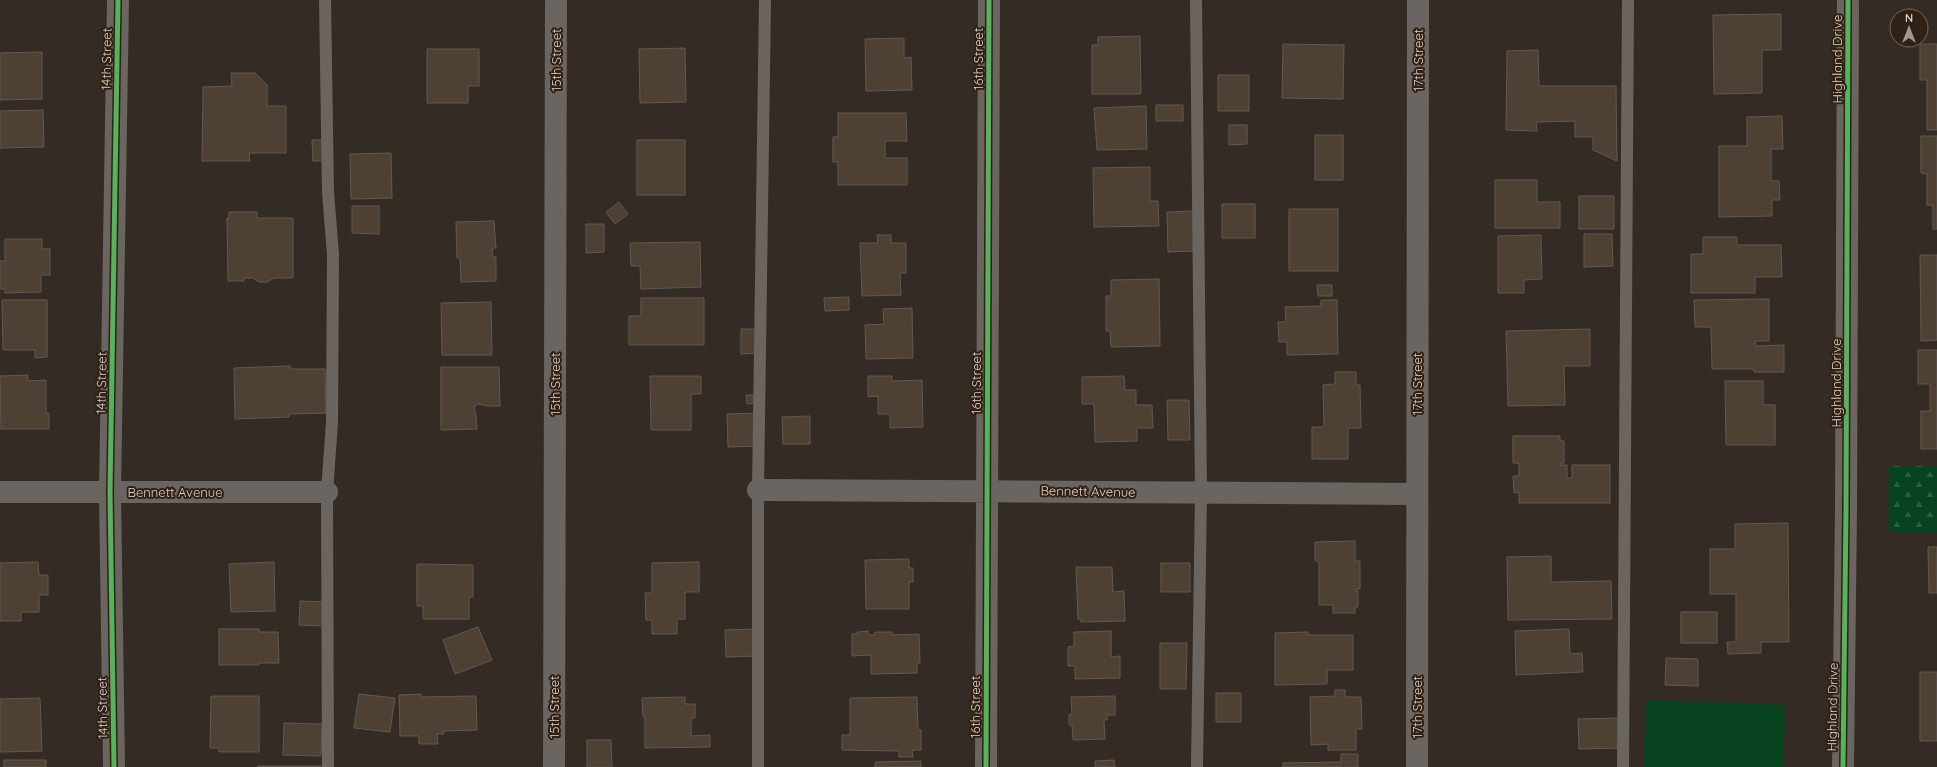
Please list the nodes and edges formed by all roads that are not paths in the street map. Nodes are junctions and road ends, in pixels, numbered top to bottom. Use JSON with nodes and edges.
{"nodes":[{"id":1,"x":118,"y":0,"type":"edge"},
{"id":2,"x":325,"y":0,"type":"edge"},
{"id":3,"x":556,"y":0,"type":"edge"},
{"id":4,"x":765,"y":0,"type":"edge"},
{"id":5,"x":989,"y":0,"type":"edge"},
{"id":6,"x":1196,"y":0,"type":"edge"},
{"id":7,"x":1418,"y":0,"type":"edge"},
{"id":8,"x":1628,"y":0,"type":"edge"},
{"id":9,"x":1848,"y":0,"type":"edge"},
{"id":10,"x":758,"y":490,"type":"junction"},
{"id":11,"x":986,"y":490,"type":"junction"},
{"id":12,"x":0,"y":492,"type":"edge"},
{"id":13,"x":110,"y":492,"type":"junction"},
{"id":14,"x":327,"y":492,"type":"junction"},
{"id":15,"x":1201,"y":492,"type":"junction"},
{"id":16,"x":1417,"y":494,"type":"junction"},
{"id":17,"x":114,"y":767,"type":"edge"},
{"id":18,"x":328,"y":767,"type":"edge"},
{"id":19,"x":554,"y":767,"type":"edge"},
{"id":20,"x":758,"y":767,"type":"edge"},
{"id":21,"x":986,"y":767,"type":"edge"},
{"id":22,"x":1197,"y":767,"type":"edge"},
{"id":23,"x":1417,"y":767,"type":"edge"},
{"id":24,"x":1623,"y":767,"type":"edge"},
{"id":25,"x":1843,"y":767,"type":"edge"}],
"edges":[{"from":1,"to":13,"type":"street","name":"14th Street"},
{"from":2,"to":14,"type":"lane"},
{"from":3,"to":19,"type":"street","name":"15th Street"},
{"from":4,"to":10,"type":"lane"},
{"from":5,"to":11,"type":"street","name":"16th Street"},
{"from":6,"to":15,"type":"lane"},
{"from":7,"to":16,"type":"street","name":"17th Street"},
{"from":8,"to":24,"type":"lane"},
{"from":9,"to":25,"type":"street","name":"Highland Drive"},
{"from":10,"to":11,"type":"street","name":"Bennett Avenue"},
{"from":10,"to":20,"type":"lane"},
{"from":11,"to":15,"type":"street","name":"Bennett Avenue"},
{"from":11,"to":21,"type":"street","name":"16th Street"},
{"from":12,"to":13,"type":"street","name":"Bennett Avenue"},
{"from":13,"to":14,"type":"street","name":"Bennett Avenue"},
{"from":13,"to":17,"type":"street","name":"14th Street"},
{"from":14,"to":18,"type":"lane"},
{"from":15,"to":16,"type":"street","name":"Bennett Avenue"},
{"from":15,"to":22,"type":"lane"},
{"from":16,"to":23,"type":"street","name":"17th Street"}]}
